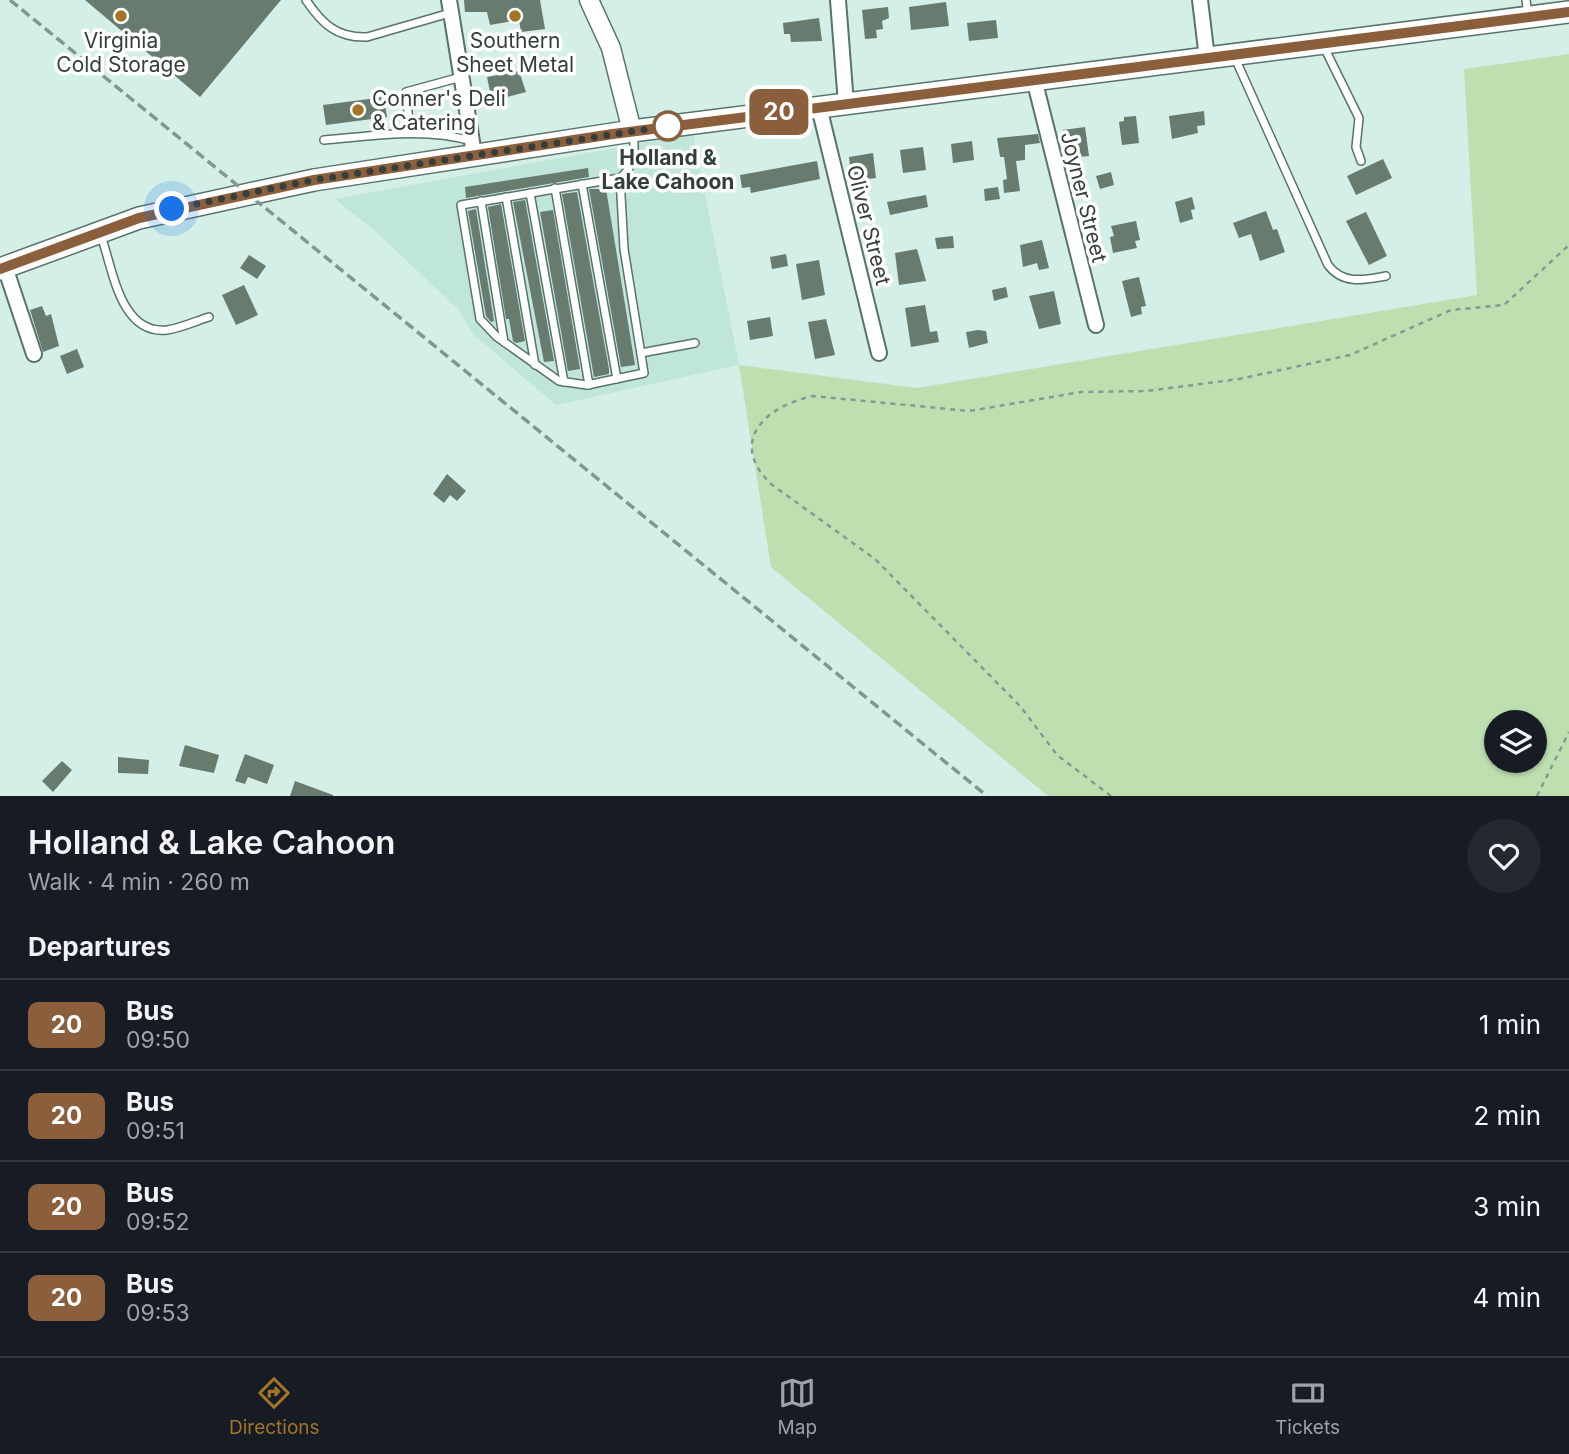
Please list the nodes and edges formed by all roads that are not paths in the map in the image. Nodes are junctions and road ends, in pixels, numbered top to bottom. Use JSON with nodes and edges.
{"nodes":[{"id":1,"x":306,"y":0,"type":"edge"},
{"id":2,"x":589,"y":0,"type":"edge"},
{"id":3,"x":838,"y":0,"type":"edge"},
{"id":4,"x":1200,"y":0,"type":"edge"},
{"id":5,"x":450,"y":6,"type":"edge"},
{"id":6,"x":1527,"y":8,"type":"edge"},
{"id":7,"x":1569,"y":12,"type":"edge"},
{"id":8,"x":1322,"y":43,"type":"junction"},
{"id":9,"x":1233,"y":55,"type":"junction"},
{"id":10,"x":1208,"y":58,"type":"junction"},
{"id":11,"x":462,"y":77,"type":"junction"},
{"id":12,"x":1034,"y":79,"type":"junction"},
{"id":13,"x":846,"y":104,"type":"junction"},
{"id":14,"x":819,"y":107,"type":"junction"},
{"id":15,"x":632,"y":131,"type":"junction"},
{"id":16,"x":410,"y":132,"type":"junction"},
{"id":17,"x":324,"y":140,"type":"dead end"},
{"id":18,"x":473,"y":148,"type":"junction"},
{"id":19,"x":1361,"y":161,"type":"dead end"},
{"id":20,"x":620,"y":178,"type":"junction"},
{"id":21,"x":582,"y":184,"type":"junction"},
{"id":22,"x":555,"y":188,"type":"junction"},
{"id":23,"x":530,"y":193,"type":"junction"},
{"id":24,"x":506,"y":197,"type":"junction"},
{"id":25,"x":481,"y":201,"type":"junction"},
{"id":26,"x":100,"y":232,"type":"junction"},
{"id":27,"x":2,"y":264,"type":"edge"},
{"id":28,"x":1386,"y":276,"type":"dead end"},
{"id":29,"x":209,"y":317,"type":"dead end"},
{"id":30,"x":1096,"y":325,"type":"dead end"},
{"id":31,"x":505,"y":342,"type":"junction"},
{"id":32,"x":695,"y":343,"type":"dead end"},
{"id":33,"x":879,"y":353,"type":"dead end"},
{"id":34,"x":34,"y":354,"type":"dead end"},
{"id":35,"x":640,"y":354,"type":"junction"},
{"id":36,"x":534,"y":365,"type":"junction"},
{"id":37,"x":617,"y":379,"type":"junction"},
{"id":38,"x":564,"y":382,"type":"junction"},
{"id":39,"x":589,"y":385,"type":"junction"}],
"edges":[{"from":1,"to":5,"type":"lane"},
{"from":2,"to":15,"type":"street"},
{"from":3,"to":13,"type":"street"},
{"from":4,"to":10,"type":"street"},
{"from":5,"to":11,"type":"street"},
{"from":6,"to":7,"type":"main road"},
{"from":6,"to":8,"type":"main road"},
{"from":8,"to":9,"type":"main road"},
{"from":8,"to":19,"type":"lane"},
{"from":9,"to":10,"type":"main road"},
{"from":9,"to":28,"type":"lane"},
{"from":10,"to":12,"type":"main road"},
{"from":11,"to":16,"type":"lane"},
{"from":11,"to":18,"type":"street"},
{"from":12,"to":13,"type":"main road"},
{"from":12,"to":30,"type":"street","name":"Joyner Street"},
{"from":13,"to":14,"type":"main road"},
{"from":14,"to":15,"type":"main road"},
{"from":14,"to":33,"type":"street","name":"Oliver Street"},
{"from":15,"to":18,"type":"main road"},
{"from":15,"to":20,"type":"lane"},
{"from":16,"to":17,"type":"lane"},
{"from":16,"to":18,"type":"lane"},
{"from":18,"to":26,"type":"main road"},
{"from":20,"to":21,"type":"lane"},
{"from":20,"to":35,"type":"lane"},
{"from":21,"to":22,"type":"lane"},
{"from":21,"to":37,"type":"lane"},
{"from":22,"to":23,"type":"lane"},
{"from":22,"to":39,"type":"lane"},
{"from":23,"to":24,"type":"lane"},
{"from":23,"to":38,"type":"lane"},
{"from":24,"to":25,"type":"lane"},
{"from":24,"to":36,"type":"lane"},
{"from":25,"to":31,"type":"lane"},
{"from":25,"to":31,"type":"lane"},
{"from":26,"to":27,"type":"main road"},
{"from":26,"to":29,"type":"lane"},
{"from":27,"to":34,"type":"street"},
{"from":31,"to":36,"type":"lane"},
{"from":32,"to":35,"type":"lane"},
{"from":35,"to":37,"type":"lane"},
{"from":36,"to":38,"type":"lane"},
{"from":37,"to":39,"type":"lane"},
{"from":38,"to":39,"type":"lane"}]}
